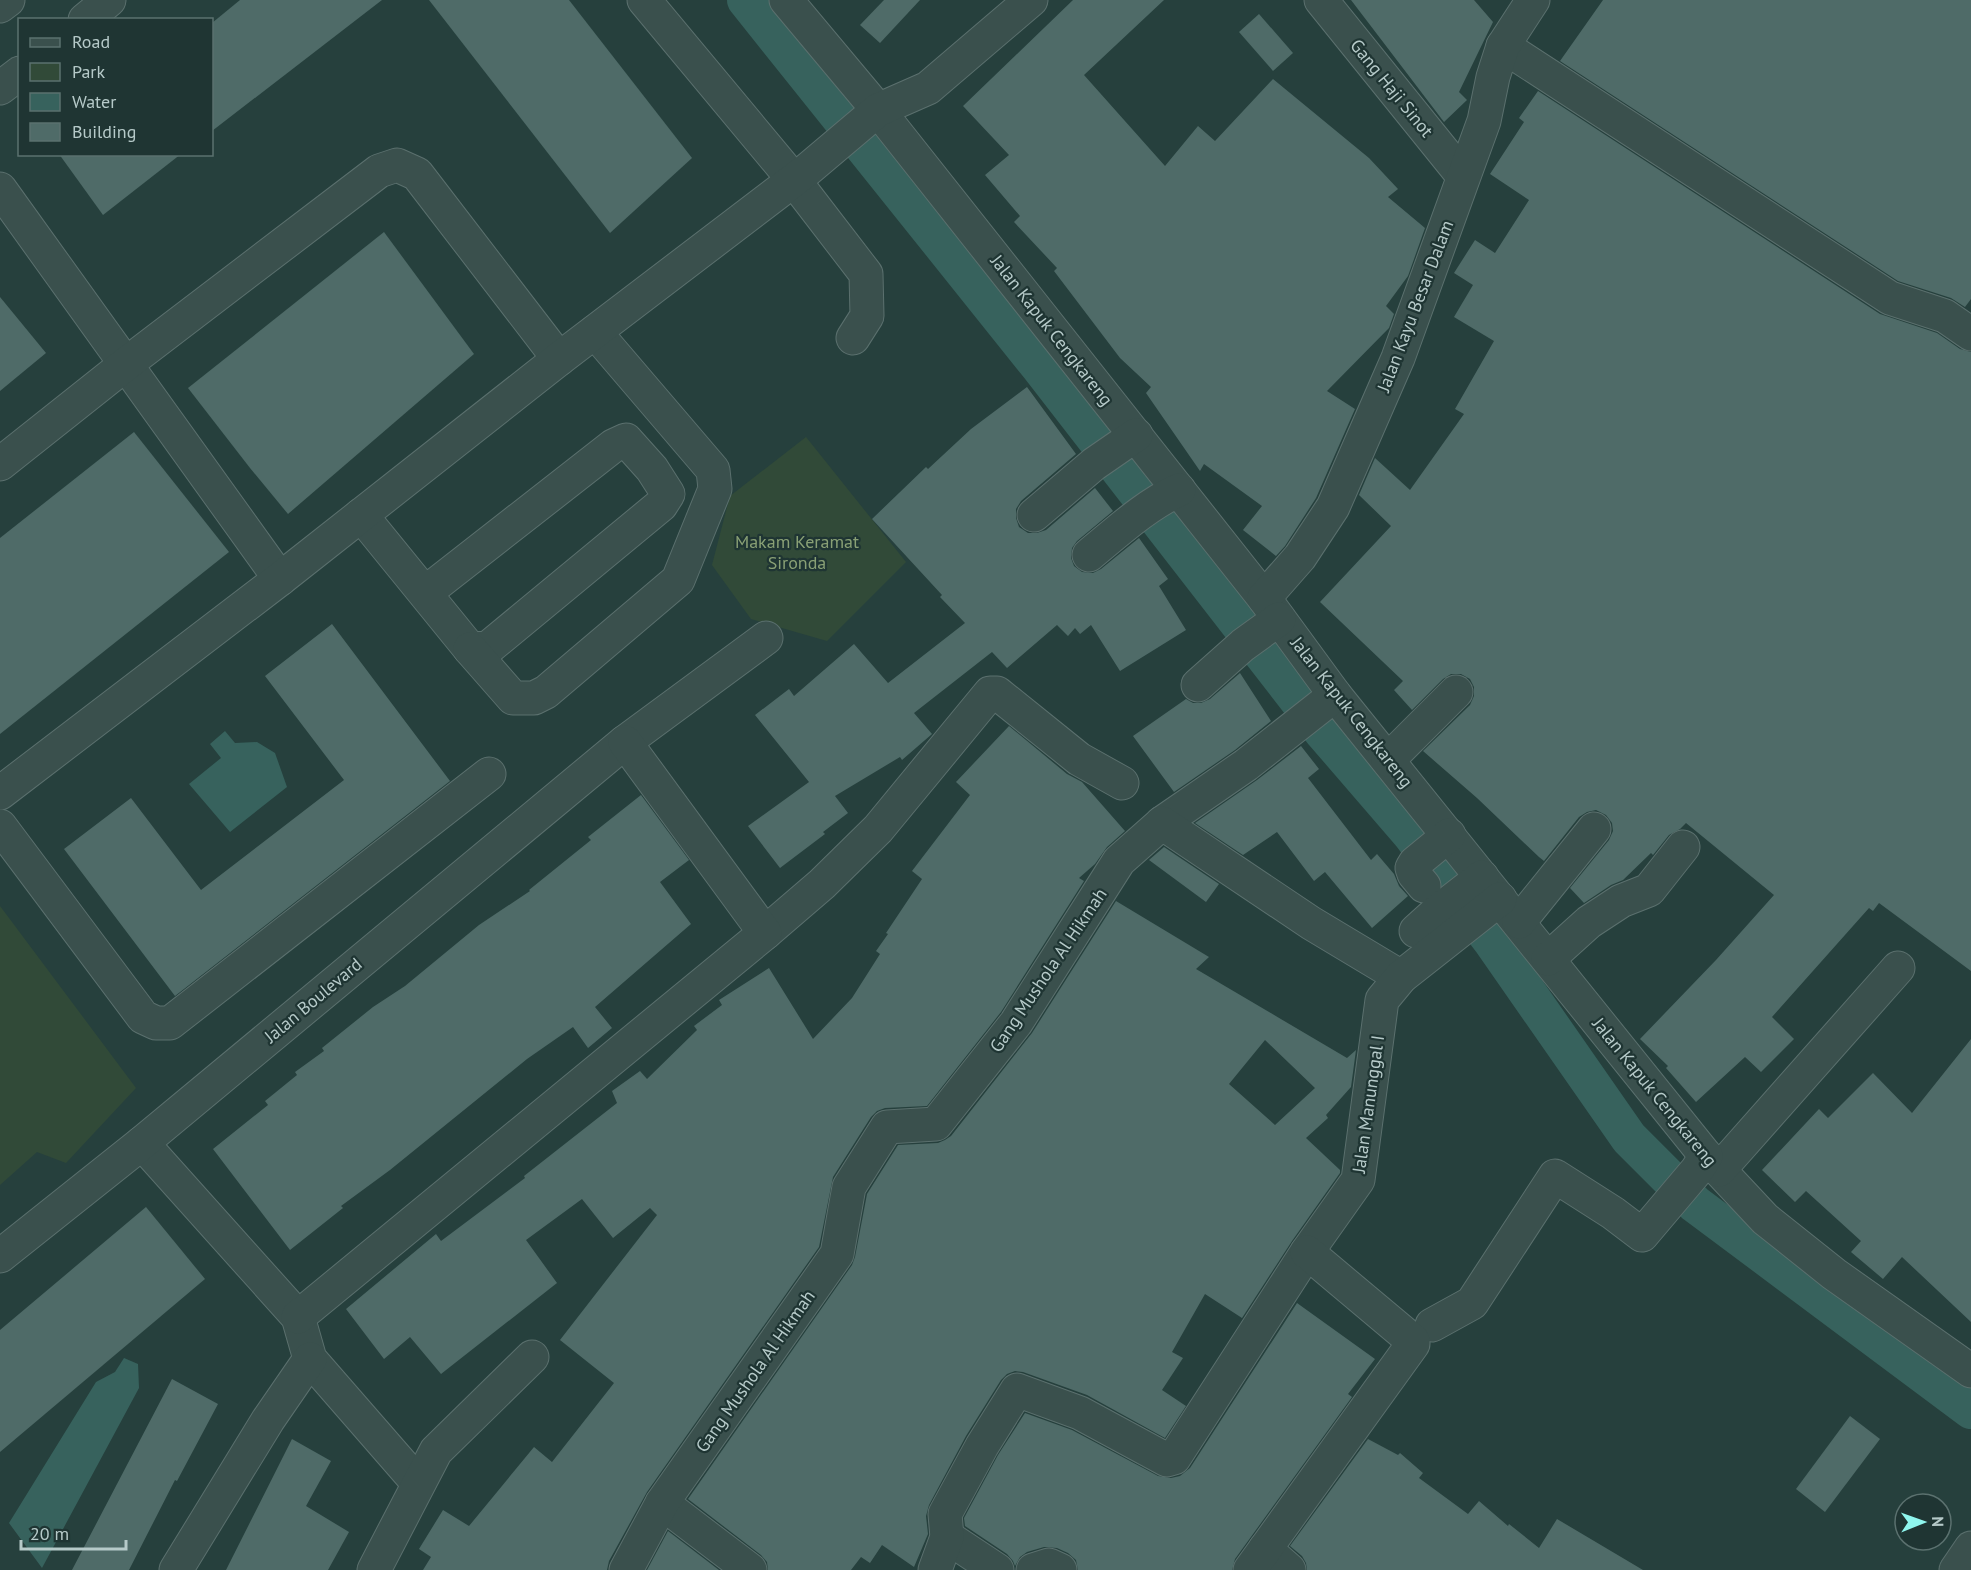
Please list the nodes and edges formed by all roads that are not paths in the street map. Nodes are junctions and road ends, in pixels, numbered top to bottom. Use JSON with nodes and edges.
{"nodes":[{"id":1,"x":8,"y":0,"type":"edge"},
{"id":2,"x":109,"y":0,"type":"edge"},
{"id":3,"x":644,"y":0,"type":"edge"},
{"id":4,"x":1031,"y":0,"type":"edge"},
{"id":5,"x":1321,"y":0,"type":"edge"},
{"id":6,"x":1533,"y":0,"type":"edge"},
{"id":7,"x":789,"y":1,"type":"edge"},
{"id":8,"x":0,"y":6,"type":"edge"},
{"id":9,"x":87,"y":18,"type":"edge"},
{"id":10,"x":1503,"y":46,"type":"junction"},
{"id":11,"x":18,"y":74,"type":"edge"},
{"id":12,"x":0,"y":88,"type":"edge"},
{"id":13,"x":873,"y":114,"type":"junction"},
{"id":14,"x":1463,"y":176,"type":"junction"},
{"id":15,"x":793,"y":179,"type":"junction"},
{"id":16,"x":0,"y":189,"type":"edge"},
{"id":17,"x":595,"y":332,"type":"junction"},
{"id":18,"x":1971,"y":334,"type":"edge"},
{"id":19,"x":853,"y":338,"type":"dead end"},
{"id":20,"x":559,"y":359,"type":"junction"},
{"id":21,"x":126,"y":364,"type":"junction"},
{"id":22,"x":1131,"y":437,"type":"junction"},
{"id":23,"x":0,"y":464,"type":"edge"},
{"id":24,"x":1172,"y":493,"type":"junction"},
{"id":25,"x":361,"y":515,"type":"junction"},
{"id":26,"x":1034,"y":515,"type":"dead end"},
{"id":27,"x":1089,"y":555,"type":"dead end"},
{"id":28,"x":280,"y":579,"type":"junction"},
{"id":29,"x":425,"y":593,"type":"junction"},
{"id":30,"x":1264,"y":622,"type":"junction"},
{"id":31,"x":766,"y":638,"type":"dead end"},
{"id":32,"x":470,"y":649,"type":"junction"},
{"id":33,"x":1198,"y":685,"type":"dead end"},
{"id":34,"x":1456,"y":692,"type":"dead end"},
{"id":35,"x":1318,"y":709,"type":"junction"},
{"id":36,"x":625,"y":742,"type":"junction"},
{"id":37,"x":1388,"y":760,"type":"junction"},
{"id":38,"x":489,"y":774,"type":"dead end"},
{"id":39,"x":1122,"y":783,"type":"dead end"},
{"id":40,"x":0,"y":793,"type":"edge"},
{"id":41,"x":1162,"y":823,"type":"junction"},
{"id":42,"x":0,"y":826,"type":"edge"},
{"id":43,"x":1593,"y":829,"type":"dead end"},
{"id":44,"x":1683,"y":847,"type":"dead end"},
{"id":45,"x":1432,"y":888,"type":"junction"},
{"id":46,"x":1494,"y":897,"type":"junction"},
{"id":47,"x":765,"y":933,"type":"junction"},
{"id":48,"x":1548,"y":959,"type":"junction"},
{"id":49,"x":1898,"y":968,"type":"dead end"},
{"id":50,"x":1401,"y":977,"type":"junction"},
{"id":51,"x":142,"y":1143,"type":"junction"},
{"id":52,"x":1707,"y":1165,"type":"junction"},
{"id":53,"x":1307,"y":1252,"type":"junction"},
{"id":54,"x":0,"y":1256,"type":"edge"},
{"id":55,"x":298,"y":1317,"type":"junction"},
{"id":56,"x":1432,"y":1325,"type":"dead end"},
{"id":57,"x":532,"y":1358,"type":"dead end"},
{"id":58,"x":310,"y":1359,"type":"junction"},
{"id":59,"x":1971,"y":1371,"type":"edge"},
{"id":60,"x":418,"y":1483,"type":"junction"},
{"id":61,"x":662,"y":1503,"type":"junction"},
{"id":62,"x":947,"y":1537,"type":"junction"},
{"id":63,"x":1971,"y":1548,"type":"edge"},
{"id":64,"x":1268,"y":1563,"type":"edge"},
{"id":65,"x":176,"y":1570,"type":"edge"},
{"id":66,"x":374,"y":1570,"type":"edge"},
{"id":67,"x":626,"y":1570,"type":"edge"},
{"id":68,"x":750,"y":1570,"type":"edge"},
{"id":69,"x":935,"y":1570,"type":"edge"},
{"id":70,"x":997,"y":1570,"type":"edge"},
{"id":71,"x":1034,"y":1570,"type":"edge"},
{"id":72,"x":1060,"y":1570,"type":"edge"},
{"id":73,"x":1956,"y":1570,"type":"edge"}],
"edges":[{"from":1,"to":8,"type":"street"},
{"from":2,"to":9,"type":"street"},
{"from":3,"to":15,"type":"street"},
{"from":4,"to":13,"type":"street"},
{"from":5,"to":14,"type":"street","name":"Gang Haji Sinot"},
{"from":6,"to":10,"type":"street","name":"Jalan Kayu Besar Dalam"},
{"from":7,"to":13,"type":"street","name":"Jalan Kapuk Cengkareng"},
{"from":10,"to":14,"type":"street","name":"Jalan Kayu Besar Dalam"},
{"from":10,"to":18,"type":"street"},
{"from":11,"to":12,"type":"street"},
{"from":13,"to":15,"type":"street"},
{"from":13,"to":22,"type":"street","name":"Jalan Kapuk Cengkareng"},
{"from":14,"to":30,"type":"street","name":"Jalan Kayu Besar Dalam"},
{"from":15,"to":17,"type":"street"},
{"from":15,"to":19,"type":"street"},
{"from":16,"to":21,"type":"street"},
{"from":17,"to":20,"type":"street"},
{"from":17,"to":32,"type":"street"},
{"from":20,"to":21,"type":"street"},
{"from":20,"to":25,"type":"street"},
{"from":21,"to":23,"type":"street"},
{"from":21,"to":28,"type":"street"},
{"from":22,"to":24,"type":"street","name":"Jalan Kapuk Cengkareng"},
{"from":22,"to":26,"type":"street"},
{"from":24,"to":27,"type":"street"},
{"from":24,"to":30,"type":"street","name":"Jalan Kapuk Cengkareng"},
{"from":25,"to":28,"type":"street"},
{"from":25,"to":29,"type":"street"},
{"from":28,"to":40,"type":"street"},
{"from":29,"to":32,"type":"street"},
{"from":29,"to":32,"type":"street"},
{"from":30,"to":33,"type":"street","name":"Jalan Kayu Besar Dalam"},
{"from":30,"to":35,"type":"street","name":"Jalan Kapuk Cengkareng"},
{"from":31,"to":36,"type":"street","name":"Jalan Boulevard"},
{"from":34,"to":37,"type":"street"},
{"from":35,"to":37,"type":"street","name":"Jalan Kapuk Cengkareng"},
{"from":35,"to":41,"type":"street"},
{"from":36,"to":47,"type":"street"},
{"from":36,"to":51,"type":"street","name":"Jalan Boulevard"},
{"from":37,"to":45,"type":"street","name":"Jalan Kapuk Cengkareng"},
{"from":38,"to":42,"type":"street"},
{"from":39,"to":47,"type":"street"},
{"from":41,"to":50,"type":"street"},
{"from":41,"to":61,"type":"street","name":"Gang Mushola Al Hikmah"},
{"from":43,"to":46,"type":"street","name":"Jalan Manunggal I"},
{"from":44,"to":48,"type":"street"},
{"from":45,"to":46,"type":"street","name":"Jalan Kapuk Cengkareng"},
{"from":45,"to":46,"type":"street","name":"Jalan Manunggal I"},
{"from":45,"to":50,"type":"street","name":"Jalan Manunggal I"},
{"from":46,"to":48,"type":"street","name":"Jalan Kapuk Cengkareng"},
{"from":47,"to":55,"type":"street"},
{"from":48,"to":52,"type":"street","name":"Jalan Kapuk Cengkareng"},
{"from":49,"to":52,"type":"street"},
{"from":50,"to":53,"type":"street","name":"Jalan Manunggal I"},
{"from":51,"to":54,"type":"street","name":"Jalan Boulevard"},
{"from":51,"to":55,"type":"street"},
{"from":52,"to":56,"type":"street"},
{"from":52,"to":59,"type":"street","name":"Jalan Kapuk Cengkareng"},
{"from":53,"to":62,"type":"street","name":"Jalan Manunggal I"},
{"from":53,"to":64,"type":"street"},
{"from":55,"to":58,"type":"street"},
{"from":57,"to":60,"type":"street"},
{"from":58,"to":60,"type":"street"},
{"from":58,"to":65,"type":"street"},
{"from":60,"to":66,"type":"street"},
{"from":61,"to":67,"type":"street","name":"Gang Mushola Al Hikmah"},
{"from":61,"to":68,"type":"street"},
{"from":62,"to":69,"type":"street"},
{"from":62,"to":70,"type":"street"},
{"from":63,"to":73,"type":"street"},
{"from":71,"to":72,"type":"street"}]}
